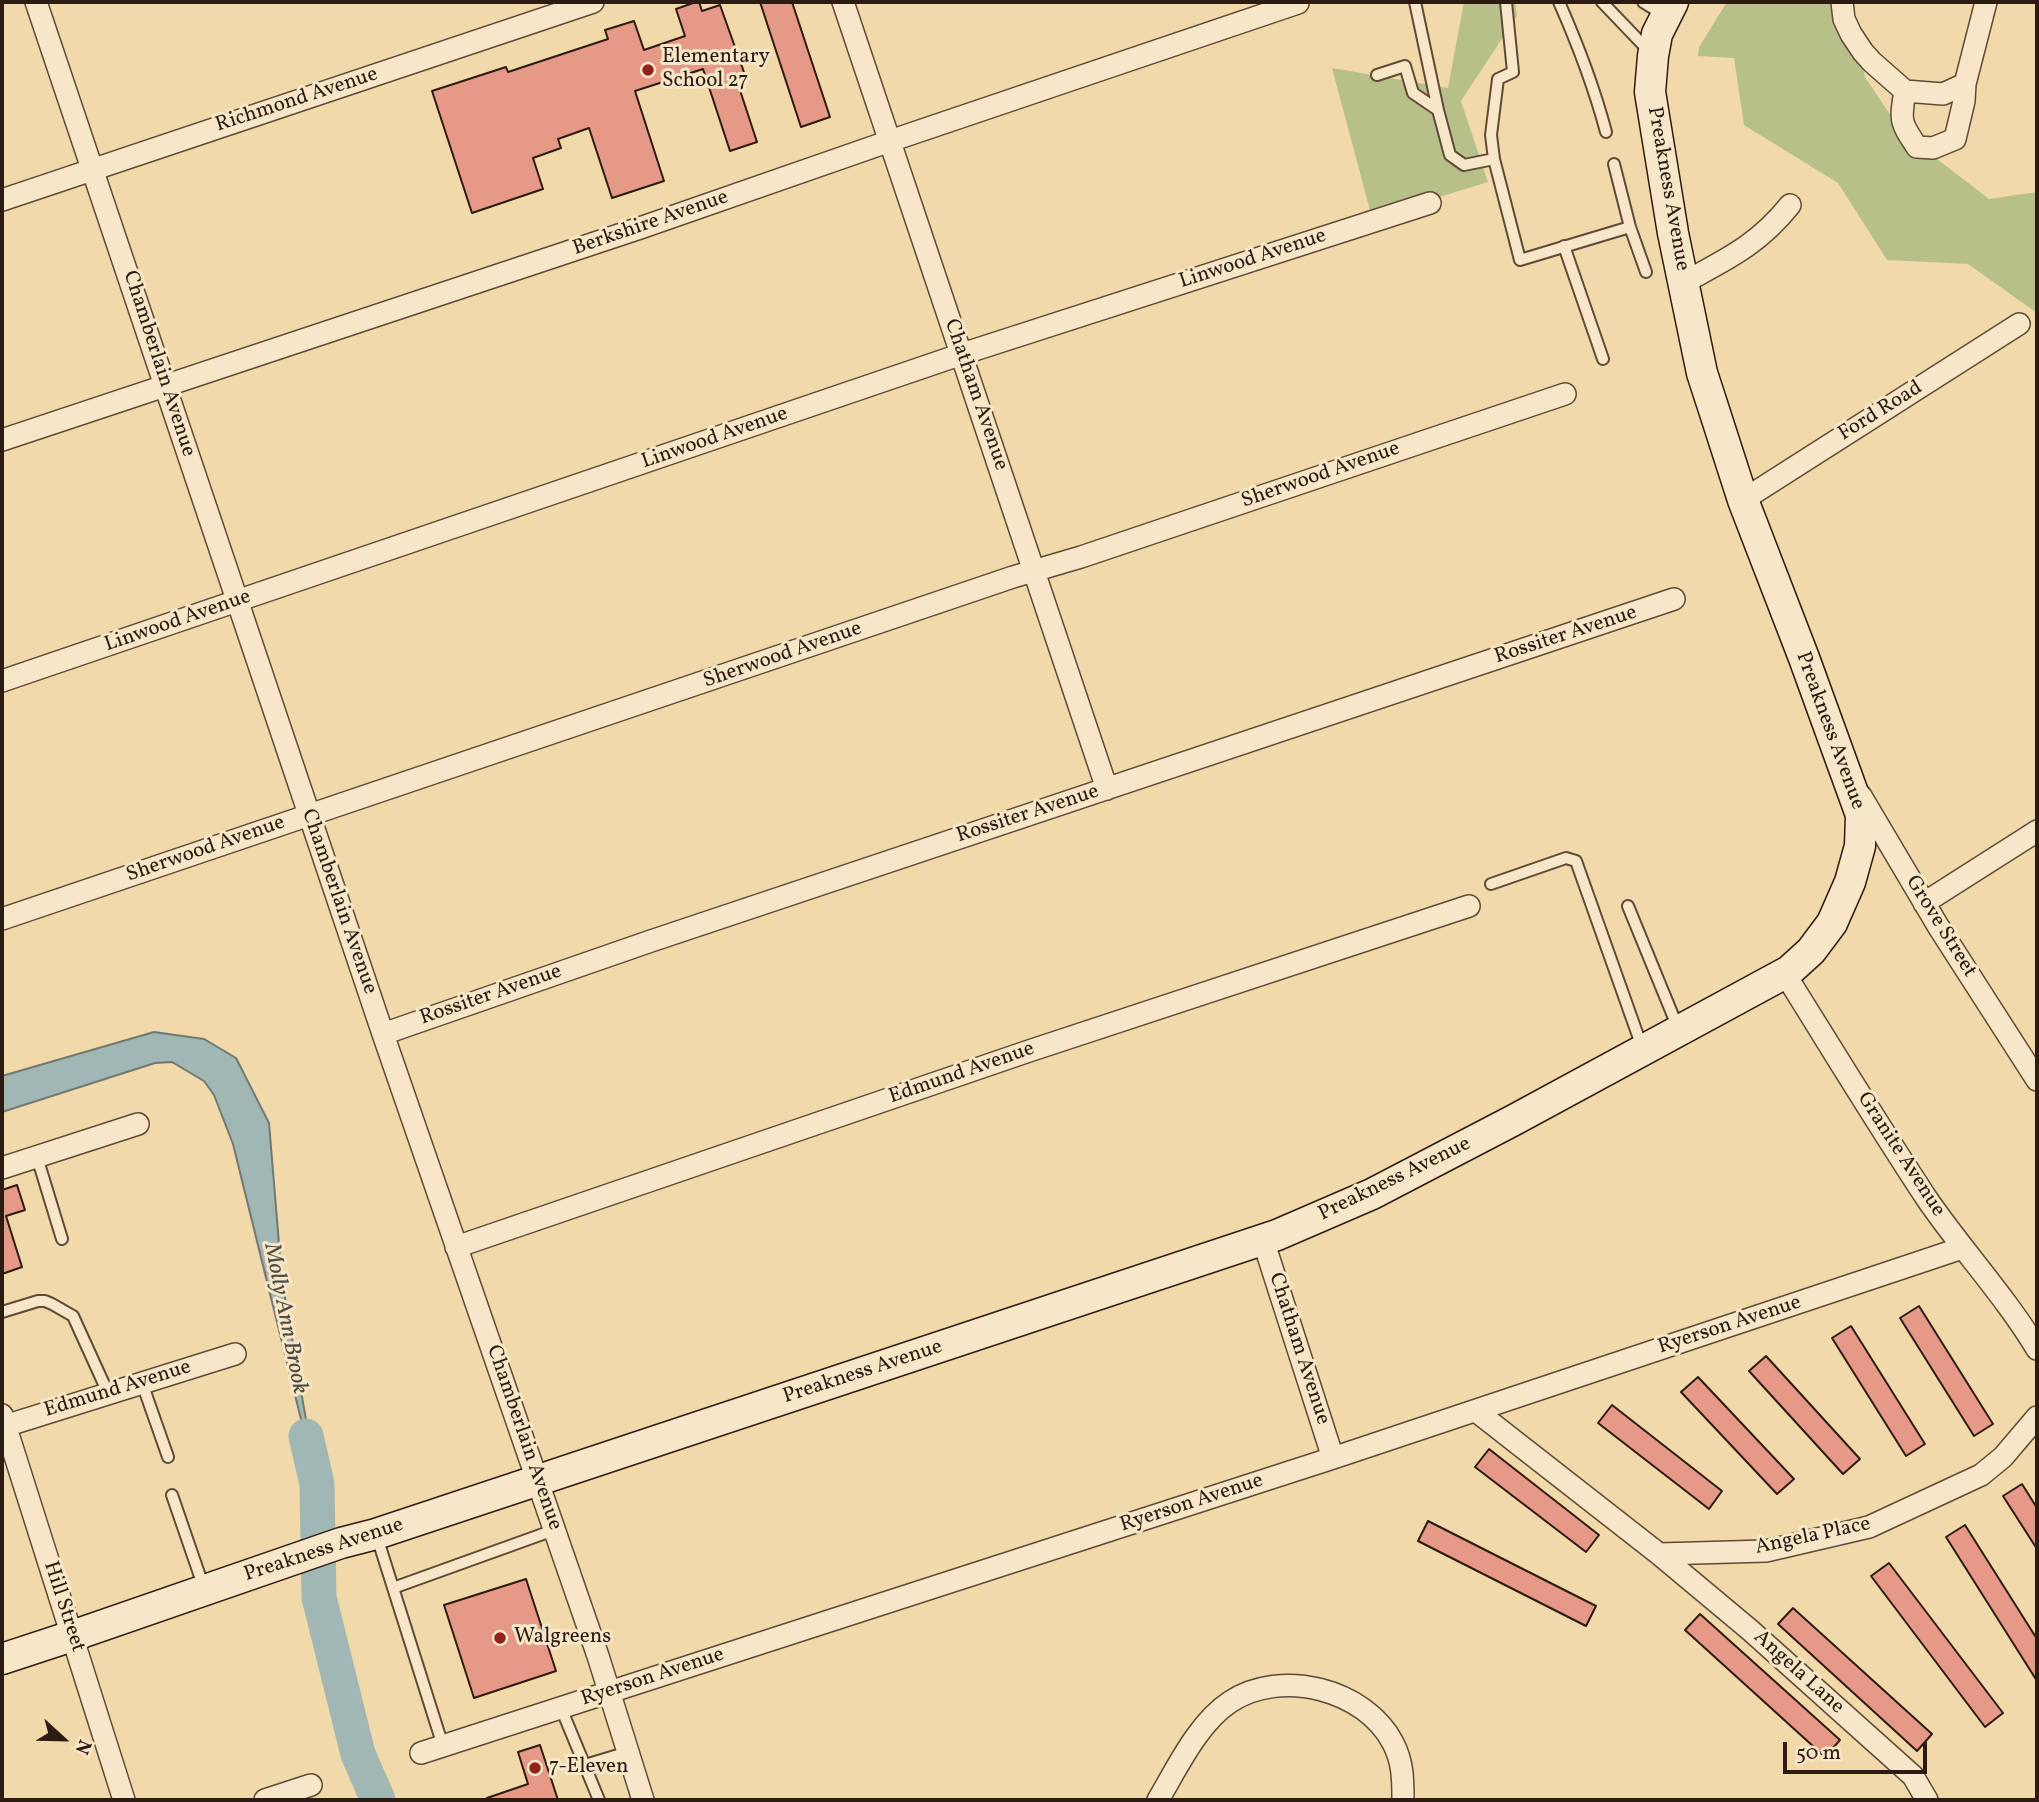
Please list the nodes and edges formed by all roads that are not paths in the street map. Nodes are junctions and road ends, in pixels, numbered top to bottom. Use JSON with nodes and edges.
{"nodes":[{"id":1,"x":36,"y":2,"type":"edge"},
{"id":2,"x":593,"y":2,"type":"edge"},
{"id":3,"x":843,"y":2,"type":"edge"},
{"id":4,"x":1415,"y":2,"type":"edge"},
{"id":5,"x":1506,"y":2,"type":"edge"},
{"id":6,"x":1559,"y":2,"type":"edge"},
{"id":7,"x":1602,"y":2,"type":"edge"},
{"id":8,"x":1842,"y":2,"type":"edge"},
{"id":9,"x":1986,"y":2,"type":"edge"},
{"id":10,"x":1298,"y":3,"type":"edge"},
{"id":11,"x":1661,"y":6,"type":"edge"},
{"id":12,"x":1653,"y":56,"type":"junction"},
{"id":13,"x":1377,"y":75,"type":"dead end"},
{"id":14,"x":1965,"y":83,"type":"junction"},
{"id":15,"x":1905,"y":91,"type":"junction"},
{"id":16,"x":1438,"y":110,"type":"junction"},
{"id":17,"x":1606,"y":132,"type":"dead end"},
{"id":18,"x":890,"y":141,"type":"junction"},
{"id":19,"x":1494,"y":159,"type":"junction"},
{"id":20,"x":1614,"y":164,"type":"dead end"},
{"id":21,"x":93,"y":170,"type":"junction"},
{"id":22,"x":2,"y":200,"type":"edge"},
{"id":23,"x":1430,"y":202,"type":"dead end"},
{"id":24,"x":1790,"y":205,"type":"dead end"},
{"id":25,"x":1630,"y":227,"type":"junction"},
{"id":26,"x":1564,"y":246,"type":"junction"},
{"id":27,"x":1646,"y":272,"type":"dead end"},
{"id":28,"x":1683,"y":283,"type":"junction"},
{"id":29,"x":2019,"y":324,"type":"dead end"},
{"id":30,"x":962,"y":355,"type":"junction"},
{"id":31,"x":1603,"y":359,"type":"dead end"},
{"id":32,"x":165,"y":385,"type":"junction"},
{"id":33,"x":1565,"y":394,"type":"dead end"},
{"id":34,"x":2,"y":440,"type":"edge"},
{"id":35,"x":1743,"y":500,"type":"junction"},
{"id":36,"x":1035,"y":571,"type":"junction"},
{"id":37,"x":1674,"y":599,"type":"dead end"},
{"id":38,"x":237,"y":601,"type":"junction"},
{"id":39,"x":2,"y":681,"type":"edge"},
{"id":40,"x":1847,"y":772,"type":"junction"},
{"id":41,"x":1107,"y":789,"type":"junction"},
{"id":42,"x":309,"y":815,"type":"junction"},
{"id":43,"x":2037,"y":831,"type":"edge"},
{"id":44,"x":1491,"y":884,"type":"dead end"},
{"id":45,"x":1924,"y":903,"type":"junction"},
{"id":46,"x":1469,"y":906,"type":"dead end"},
{"id":47,"x":1628,"y":906,"type":"dead end"},
{"id":48,"x":2,"y":919,"type":"edge"},
{"id":49,"x":1785,"y":974,"type":"junction"},
{"id":50,"x":1679,"y":1030,"type":"junction"},
{"id":51,"x":383,"y":1034,"type":"junction"},
{"id":52,"x":1643,"y":1050,"type":"junction"},
{"id":53,"x":2037,"y":1080,"type":"edge"},
{"id":54,"x":138,"y":1124,"type":"dead end"},
{"id":55,"x":37,"y":1157,"type":"junction"},
{"id":56,"x":2,"y":1168,"type":"edge"},
{"id":57,"x":62,"y":1240,"type":"dead end"},
{"id":58,"x":1263,"y":1240,"type":"junction"},
{"id":59,"x":456,"y":1247,"type":"junction"},
{"id":60,"x":1962,"y":1248,"type":"junction"},
{"id":61,"x":2,"y":1312,"type":"edge"},
{"id":62,"x":2037,"y":1349,"type":"edge"},
{"id":63,"x":235,"y":1354,"type":"dead end"},
{"id":64,"x":142,"y":1383,"type":"junction"},
{"id":65,"x":108,"y":1394,"type":"junction"},
{"id":66,"x":1476,"y":1410,"type":"junction"},
{"id":67,"x":2037,"y":1417,"type":"edge"},
{"id":68,"x":3,"y":1422,"type":"edge"},
{"id":69,"x":168,"y":1457,"type":"dead end"},
{"id":70,"x":1333,"y":1458,"type":"junction"},
{"id":71,"x":538,"y":1481,"type":"junction"},
{"id":72,"x":172,"y":1495,"type":"dead end"},
{"id":73,"x":554,"y":1530,"type":"junction"},
{"id":74,"x":376,"y":1534,"type":"junction"},
{"id":75,"x":1659,"y":1554,"type":"junction"},
{"id":76,"x":393,"y":1588,"type":"junction"},
{"id":77,"x":205,"y":1591,"type":"junction"},
{"id":78,"x":72,"y":1636,"type":"junction"},
{"id":79,"x":2,"y":1658,"type":"edge"},
{"id":80,"x":610,"y":1692,"type":"junction"},
{"id":81,"x":561,"y":1708,"type":"junction"},
{"id":82,"x":443,"y":1746,"type":"junction"},
{"id":83,"x":628,"y":1752,"type":"junction"},
{"id":84,"x":421,"y":1753,"type":"dead end"},
{"id":85,"x":585,"y":1765,"type":"junction"},
{"id":86,"x":312,"y":1785,"type":"dead end"},
{"id":87,"x":124,"y":1800,"type":"edge"},
{"id":88,"x":265,"y":1800,"type":"edge"},
{"id":89,"x":599,"y":1800,"type":"edge"},
{"id":90,"x":643,"y":1800,"type":"edge"},
{"id":91,"x":1158,"y":1800,"type":"edge"},
{"id":92,"x":1404,"y":1800,"type":"edge"},
{"id":93,"x":1927,"y":1800,"type":"edge"}],
"edges":[{"from":1,"to":21,"type":"street","name":"Chamberlain Avenue"},
{"from":2,"to":21,"type":"street","name":"Richmond Avenue"},
{"from":3,"to":18,"type":"street","name":"Chatham Avenue"},
{"from":4,"to":16,"type":"lane"},
{"from":5,"to":19,"type":"lane"},
{"from":6,"to":17,"type":"lane"},
{"from":7,"to":12,"type":"lane"},
{"from":8,"to":15,"type":"street"},
{"from":9,"to":14,"type":"street"},
{"from":10,"to":18,"type":"street","name":"Berkshire Avenue"},
{"from":11,"to":12,"type":"main road","name":"Preakness Avenue"},
{"from":12,"to":28,"type":"main road","name":"Preakness Avenue"},
{"from":13,"to":16,"type":"lane"},
{"from":14,"to":15,"type":"street"},
{"from":14,"to":15,"type":"street"},
{"from":16,"to":19,"type":"lane"},
{"from":18,"to":30,"type":"street","name":"Chatham Avenue"},
{"from":18,"to":32,"type":"street","name":"Berkshire Avenue"},
{"from":19,"to":26,"type":"lane"},
{"from":20,"to":25,"type":"lane"},
{"from":21,"to":22,"type":"street","name":"Richmond Avenue"},
{"from":21,"to":32,"type":"street","name":"Chamberlain Avenue"},
{"from":23,"to":30,"type":"street","name":"Linwood Avenue"},
{"from":24,"to":28,"type":"street"},
{"from":25,"to":26,"type":"lane"},
{"from":25,"to":27,"type":"lane"},
{"from":26,"to":31,"type":"lane"},
{"from":28,"to":35,"type":"main road","name":"Preakness Avenue"},
{"from":29,"to":35,"type":"street","name":"Ford Road"},
{"from":30,"to":36,"type":"street","name":"Chatham Avenue"},
{"from":30,"to":38,"type":"street","name":"Linwood Avenue"},
{"from":32,"to":34,"type":"street","name":"Berkshire Avenue"},
{"from":32,"to":38,"type":"street","name":"Chamberlain Avenue"},
{"from":33,"to":36,"type":"street","name":"Sherwood Avenue"},
{"from":35,"to":40,"type":"main road","name":"Preakness Avenue"},
{"from":36,"to":41,"type":"street","name":"Chatham Avenue"},
{"from":36,"to":42,"type":"street","name":"Sherwood Avenue"},
{"from":37,"to":41,"type":"street","name":"Rossiter Avenue"},
{"from":38,"to":39,"type":"street","name":"Linwood Avenue"},
{"from":38,"to":42,"type":"street","name":"Chamberlain Avenue"},
{"from":40,"to":45,"type":"street","name":"Grove Street"},
{"from":40,"to":49,"type":"main road","name":"Preakness Avenue"},
{"from":41,"to":51,"type":"street","name":"Rossiter Avenue"},
{"from":42,"to":48,"type":"street","name":"Sherwood Avenue"},
{"from":42,"to":51,"type":"street","name":"Chamberlain Avenue"},
{"from":43,"to":45,"type":"street"},
{"from":44,"to":52,"type":"lane"},
{"from":45,"to":53,"type":"street","name":"Grove Street"},
{"from":46,"to":59,"type":"street","name":"Edmund Avenue"},
{"from":47,"to":50,"type":"lane"},
{"from":49,"to":50,"type":"main road","name":"Preakness Avenue"},
{"from":49,"to":60,"type":"street","name":"Granite Avenue"},
{"from":50,"to":52,"type":"main road","name":"Preakness Avenue"},
{"from":51,"to":59,"type":"street","name":"Chamberlain Avenue"},
{"from":52,"to":58,"type":"main road","name":"Preakness Avenue"},
{"from":54,"to":55,"type":"street"},
{"from":55,"to":56,"type":"street"},
{"from":55,"to":57,"type":"lane"},
{"from":58,"to":70,"type":"street","name":"Chatham Avenue"},
{"from":58,"to":71,"type":"main road","name":"Preakness Avenue"},
{"from":59,"to":71,"type":"street","name":"Chamberlain Avenue"},
{"from":60,"to":62,"type":"street","name":"Granite Avenue"},
{"from":60,"to":66,"type":"street","name":"Ryerson Avenue"},
{"from":61,"to":65,"type":"lane"},
{"from":63,"to":64,"type":"street","name":"Edmund Avenue"},
{"from":64,"to":65,"type":"street","name":"Edmund Avenue"},
{"from":64,"to":69,"type":"lane"},
{"from":65,"to":68,"type":"street","name":"Edmund Avenue"},
{"from":66,"to":70,"type":"street","name":"Ryerson Avenue"},
{"from":66,"to":75,"type":"street"},
{"from":67,"to":75,"type":"street","name":"Angela Place"},
{"from":68,"to":78,"type":"street","name":"Hill Street"},
{"from":70,"to":80,"type":"street","name":"Ryerson Avenue"},
{"from":71,"to":73,"type":"street","name":"Chamberlain Avenue"},
{"from":71,"to":74,"type":"main road","name":"Preakness Avenue"},
{"from":72,"to":77,"type":"lane"},
{"from":73,"to":76,"type":"lane"},
{"from":73,"to":80,"type":"street","name":"Chamberlain Avenue"},
{"from":74,"to":76,"type":"lane"},
{"from":74,"to":77,"type":"main road","name":"Preakness Avenue"},
{"from":75,"to":93,"type":"street","name":"Angela Lane"},
{"from":76,"to":82,"type":"lane"},
{"from":77,"to":78,"type":"main road","name":"Preakness Avenue"},
{"from":78,"to":79,"type":"main road","name":"Preakness Avenue"},
{"from":78,"to":87,"type":"street","name":"Hill Street"},
{"from":80,"to":81,"type":"street","name":"Ryerson Avenue"},
{"from":80,"to":83,"type":"street","name":"Chamberlain Avenue"},
{"from":81,"to":82,"type":"street","name":"Ryerson Avenue"},
{"from":81,"to":85,"type":"lane"},
{"from":82,"to":84,"type":"street","name":"Ryerson Avenue"},
{"from":83,"to":85,"type":"lane"},
{"from":83,"to":90,"type":"street","name":"Chamberlain Avenue"},
{"from":85,"to":89,"type":"lane"},
{"from":86,"to":88,"type":"street"},
{"from":91,"to":92,"type":"street"}]}
